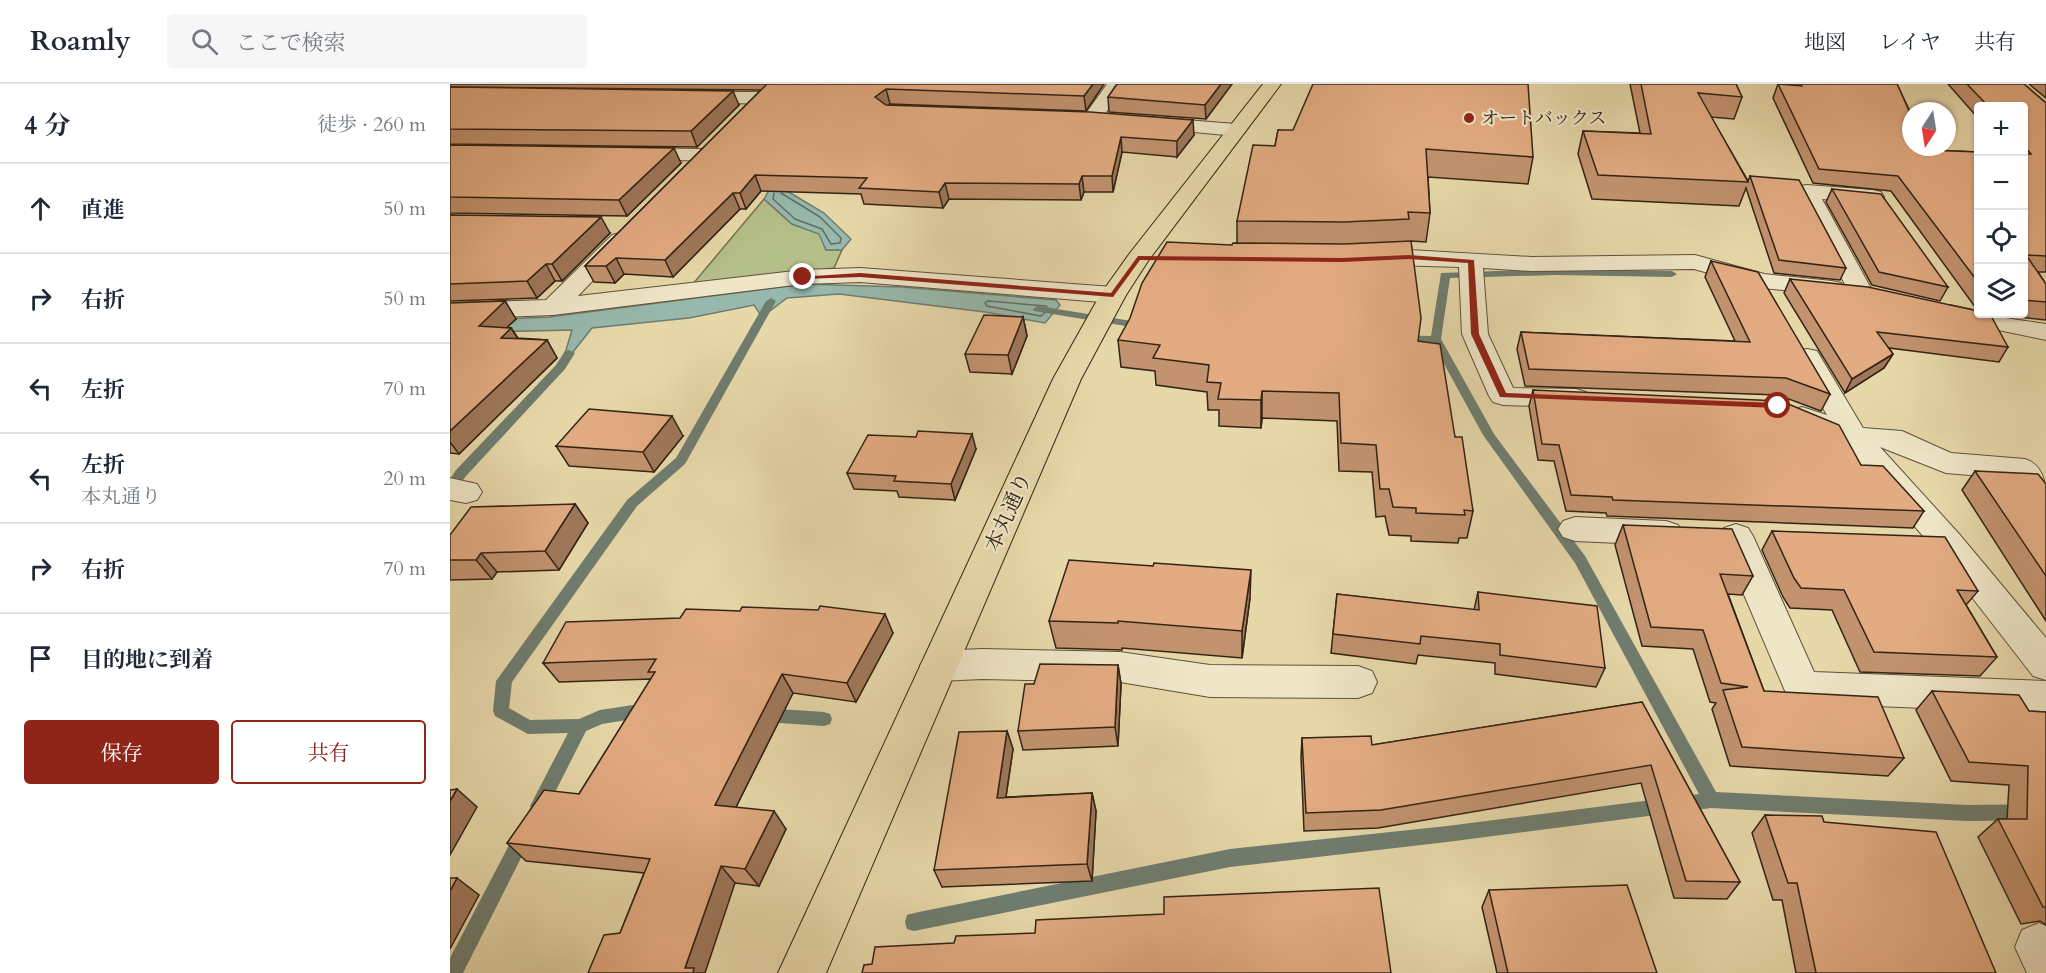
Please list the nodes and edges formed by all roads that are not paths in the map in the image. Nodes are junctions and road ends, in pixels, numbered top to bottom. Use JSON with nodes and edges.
{"nodes":[{"id":1,"x":1116,"y":84,"type":"edge"},
{"id":2,"x":1272,"y":84,"type":"edge"},
{"id":3,"x":667,"y":97,"type":"edge"},
{"id":4,"x":1068,"y":118,"type":"edge"},
{"id":5,"x":1092,"y":118,"type":"junction"},
{"id":6,"x":736,"y":123,"type":"edge"},
{"id":7,"x":1236,"y":130,"type":"junction"},
{"id":8,"x":720,"y":139,"type":"edge"},
{"id":9,"x":611,"y":154,"type":"edge"},
{"id":10,"x":704,"y":155,"type":"junction"},
{"id":11,"x":681,"y":178,"type":"edge"},
{"id":12,"x":1889,"y":207,"type":"edge"},
{"id":13,"x":600,"y":224,"type":"edge"},
{"id":14,"x":1138,"y":258,"type":"junction"},
{"id":15,"x":1165,"y":259,"type":"edge"},
{"id":16,"x":1342,"y":260,"type":"edge"},
{"id":17,"x":1472,"y":272,"type":"junction"},
{"id":18,"x":1762,"y":281,"type":"junction"},
{"id":19,"x":1947,"y":289,"type":"edge"},
{"id":20,"x":553,"y":307,"type":"junction"},
{"id":21,"x":1924,"y":308,"type":"edge"},
{"id":22,"x":1780,"y":310,"type":"edge"},
{"id":23,"x":450,"y":311,"type":"edge"},
{"id":24,"x":1104,"y":312,"type":"junction"},
{"id":25,"x":1966,"y":317,"type":"junction"},
{"id":26,"x":2046,"y":332,"type":"edge"},
{"id":27,"x":1797,"y":339,"type":"edge"},
{"id":28,"x":1599,"y":399,"type":"edge"},
{"id":29,"x":1778,"y":406,"type":"edge"},
{"id":30,"x":1854,"y":437,"type":"junction"},
{"id":31,"x":2046,"y":498,"type":"edge"},
{"id":32,"x":1575,"y":529,"type":"dead end"},
{"id":33,"x":1901,"y":541,"type":"edge"},
{"id":34,"x":1948,"y":543,"type":"junction"},
{"id":35,"x":2046,"y":665,"type":"edge"},
{"id":36,"x":939,"y":666,"type":"junction"},
{"id":37,"x":1358,"y":682,"type":"dead end"},
{"id":38,"x":2046,"y":697,"type":"edge"},
{"id":39,"x":802,"y":973,"type":"edge"}],
"edges":[{"from":1,"to":5,"type":"street"},
{"from":2,"to":7,"type":"main road","name":"本丸通り"},
{"from":3,"to":6,"type":"street"},
{"from":4,"to":5,"type":"street"},
{"from":5,"to":7,"type":"street"},
{"from":7,"to":14,"type":"main road","name":"本丸通り"},
{"from":8,"to":10,"type":"street"},
{"from":9,"to":10,"type":"street"},
{"from":10,"to":11,"type":"street"},
{"from":12,"to":18,"type":"street"},
{"from":13,"to":20,"type":"street"},
{"from":14,"to":15,"type":"street"},
{"from":14,"to":24,"type":"main road","name":"本丸通り"},
{"from":16,"to":17,"type":"street"},
{"from":17,"to":18,"type":"street"},
{"from":17,"to":28,"type":"street"},
{"from":18,"to":22,"type":"street"},
{"from":19,"to":25,"type":"street"},
{"from":20,"to":23,"type":"street"},
{"from":20,"to":24,"type":"street"},
{"from":21,"to":25,"type":"street"},
{"from":24,"to":36,"type":"main road","name":"本丸通り"},
{"from":25,"to":26,"type":"street"},
{"from":27,"to":30,"type":"street"},
{"from":29,"to":30,"type":"street"},
{"from":30,"to":31,"type":"street"},
{"from":30,"to":34,"type":"street"},
{"from":32,"to":38,"type":"street"},
{"from":33,"to":34,"type":"street"},
{"from":34,"to":35,"type":"street"},
{"from":36,"to":37,"type":"street"},
{"from":36,"to":39,"type":"main road","name":"本丸通り"}]}
